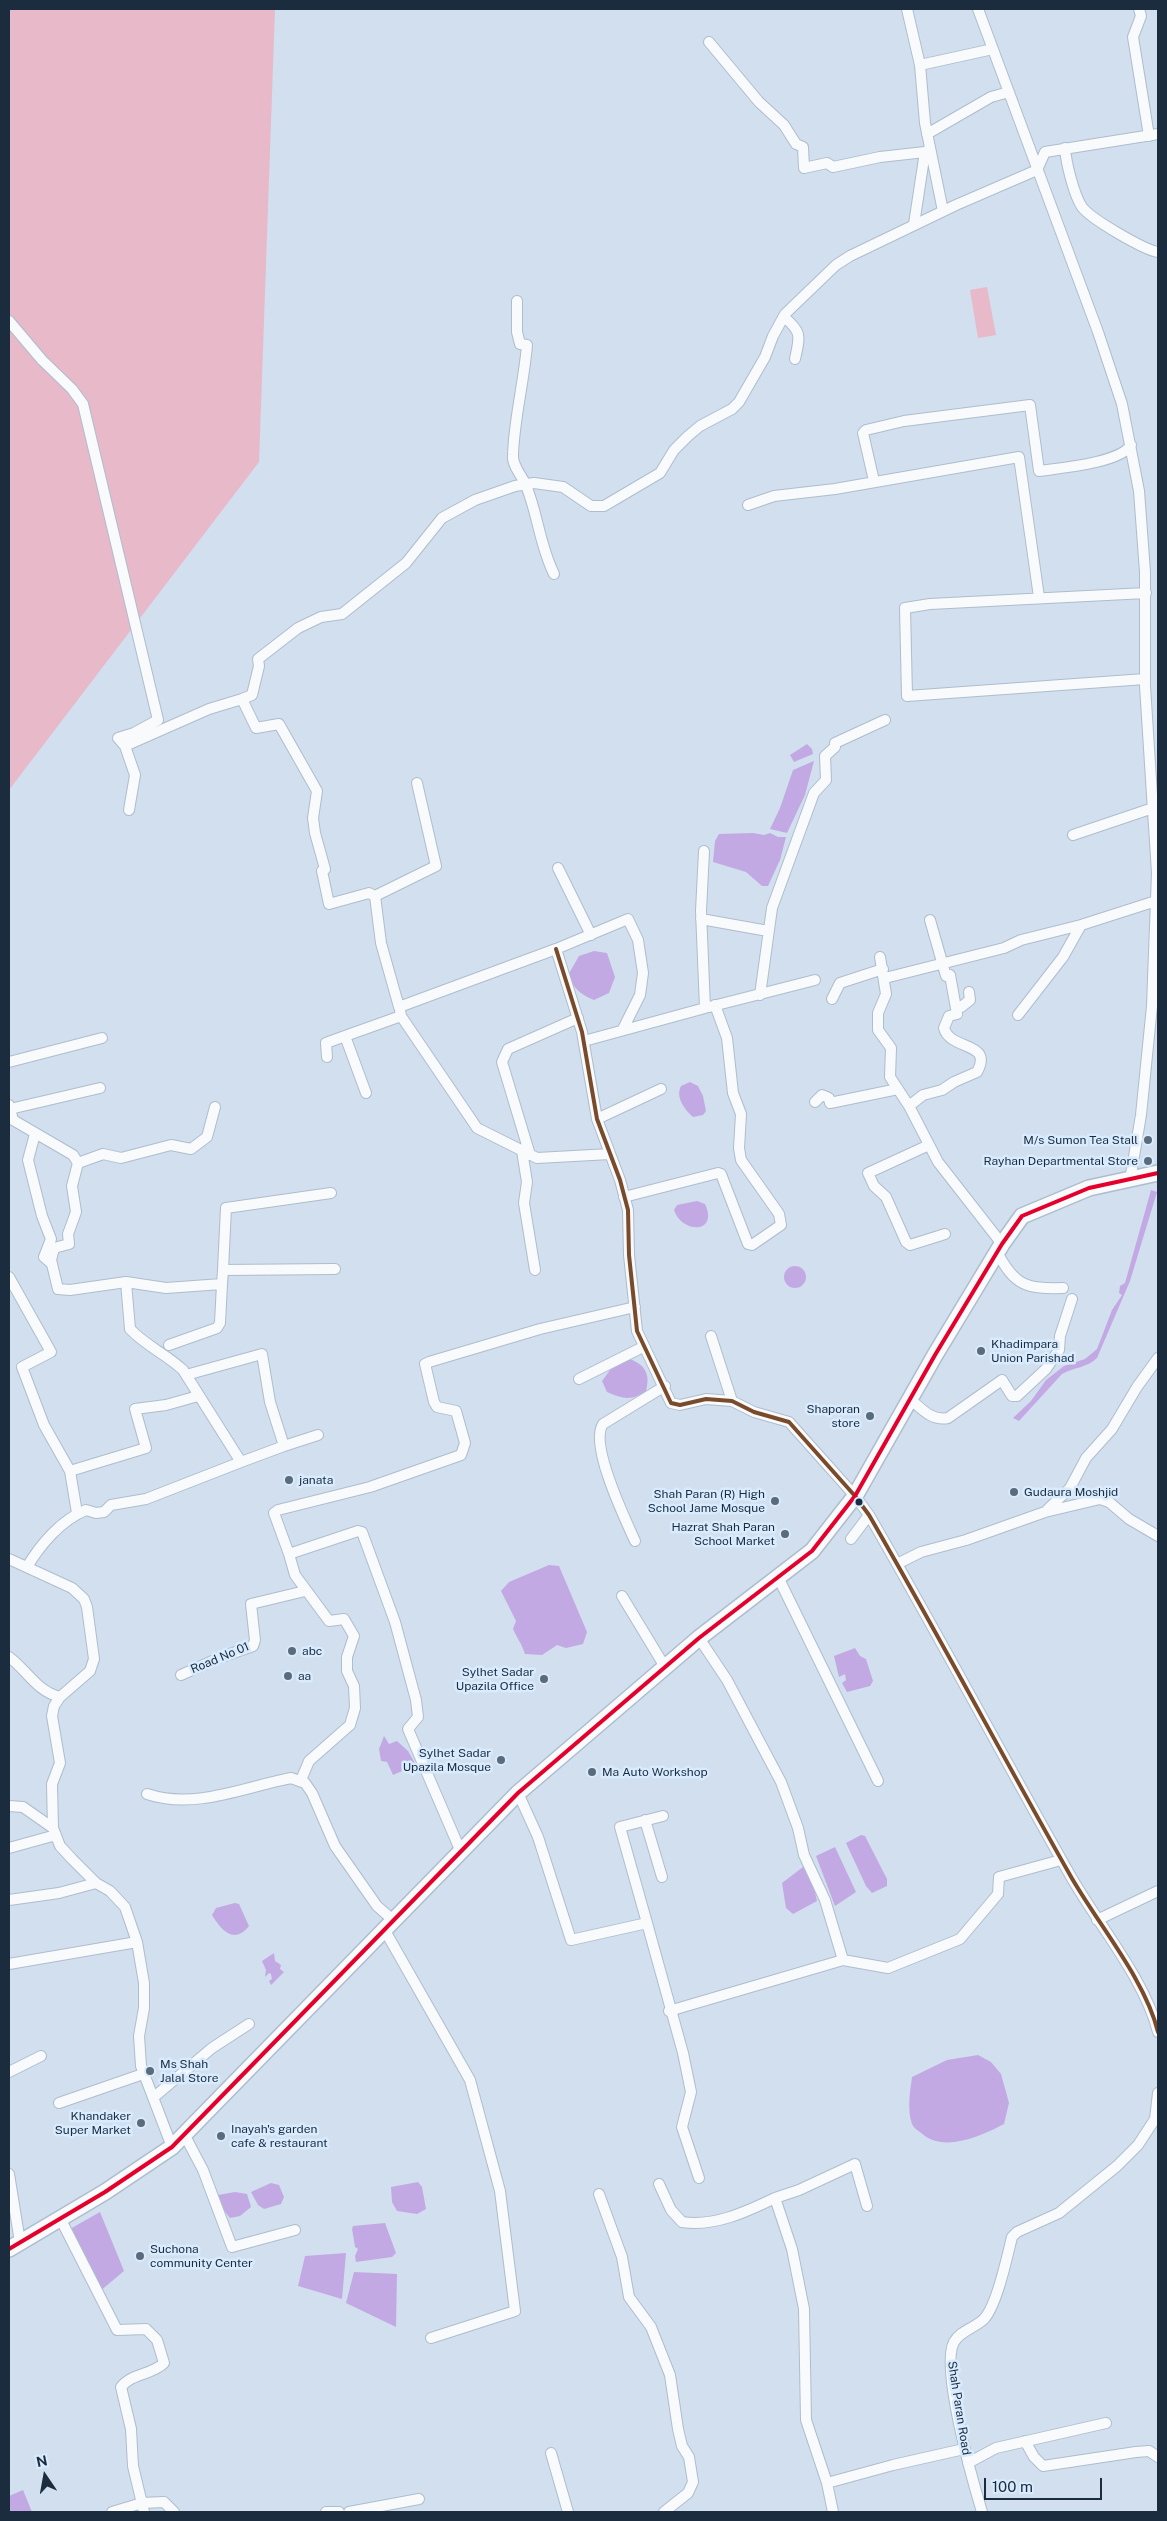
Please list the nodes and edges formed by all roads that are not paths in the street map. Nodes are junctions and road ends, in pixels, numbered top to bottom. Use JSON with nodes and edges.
{"nodes":[{"id":1,"x":907,"y":9,"type":"edge"},
{"id":2,"x":978,"y":9,"type":"edge"},
{"id":3,"x":1139,"y":9,"type":"edge"},
{"id":4,"x":709,"y":42,"type":"dead end"},
{"id":5,"x":993,"y":48,"type":"junction"},
{"id":6,"x":920,"y":65,"type":"junction"},
{"id":7,"x":1009,"y":92,"type":"junction"},
{"id":8,"x":927,"y":134,"type":"junction"},
{"id":9,"x":1153,"y":135,"type":"edge"},
{"id":10,"x":1065,"y":148,"type":"junction"},
{"id":11,"x":928,"y":150,"type":"junction"},
{"id":12,"x":1037,"y":170,"type":"junction"},
{"id":13,"x":943,"y":211,"type":"junction"},
{"id":14,"x":914,"y":224,"type":"junction"},
{"id":15,"x":1158,"y":252,"type":"edge"},
{"id":16,"x":517,"y":301,"type":"dead end"},
{"id":17,"x":784,"y":316,"type":"junction"},
{"id":18,"x":9,"y":321,"type":"edge"},
{"id":19,"x":795,"y":359,"type":"dead end"},
{"id":20,"x":1131,"y":444,"type":"junction"},
{"id":21,"x":874,"y":481,"type":"junction"},
{"id":22,"x":526,"y":484,"type":"junction"},
{"id":23,"x":748,"y":506,"type":"dead end"},
{"id":24,"x":554,"y":574,"type":"dead end"},
{"id":25,"x":1146,"y":593,"type":"junction"},
{"id":26,"x":1038,"y":597,"type":"junction"},
{"id":27,"x":1145,"y":679,"type":"junction"},
{"id":28,"x":242,"y":699,"type":"junction"},
{"id":29,"x":885,"y":720,"type":"dead end"},
{"id":30,"x":125,"y":746,"type":"junction"},
{"id":31,"x":417,"y":783,"type":"dead end"},
{"id":32,"x":1155,"y":809,"type":"edge"},
{"id":33,"x":129,"y":810,"type":"dead end"},
{"id":34,"x":1074,"y":835,"type":"dead end"},
{"id":35,"x":704,"y":851,"type":"dead end"},
{"id":36,"x":558,"y":868,"type":"dead end"},
{"id":37,"x":375,"y":896,"type":"junction"},
{"id":38,"x":1156,"y":901,"type":"junction"},
{"id":39,"x":701,"y":919,"type":"junction"},
{"id":40,"x":930,"y":920,"type":"dead end"},
{"id":41,"x":1080,"y":925,"type":"junction"},
{"id":42,"x":768,"y":931,"type":"junction"},
{"id":43,"x":591,"y":935,"type":"junction"},
{"id":44,"x":556,"y":948,"type":"junction"},
{"id":45,"x":880,"y":957,"type":"dead end"},
{"id":46,"x":943,"y":964,"type":"junction"},
{"id":47,"x":884,"y":974,"type":"junction"},
{"id":48,"x":814,"y":980,"type":"dead end"},
{"id":49,"x":969,"y":992,"type":"dead end"},
{"id":50,"x":760,"y":995,"type":"junction"},
{"id":51,"x":832,"y":999,"type":"dead end"},
{"id":52,"x":710,"y":1006,"type":"junction"},
{"id":53,"x":956,"y":1006,"type":"junction"},
{"id":54,"x":400,"y":1012,"type":"junction"},
{"id":55,"x":1018,"y":1015,"type":"dead end"},
{"id":56,"x":578,"y":1018,"type":"junction"},
{"id":57,"x":622,"y":1029,"type":"junction"},
{"id":58,"x":345,"y":1036,"type":"junction"},
{"id":59,"x":102,"y":1038,"type":"dead end"},
{"id":60,"x":584,"y":1041,"type":"junction"},
{"id":61,"x":327,"y":1057,"type":"dead end"},
{"id":62,"x":9,"y":1062,"type":"edge"},
{"id":63,"x":100,"y":1088,"type":"dead end"},
{"id":64,"x":898,"y":1089,"type":"junction"},
{"id":65,"x":660,"y":1090,"type":"dead end"},
{"id":66,"x":366,"y":1093,"type":"dead end"},
{"id":67,"x":815,"y":1102,"type":"dead end"},
{"id":68,"x":909,"y":1106,"type":"junction"},
{"id":69,"x":9,"y":1107,"type":"edge"},
{"id":70,"x":216,"y":1107,"type":"dead end"},
{"id":71,"x":597,"y":1119,"type":"junction"},
{"id":72,"x":36,"y":1134,"type":"junction"},
{"id":73,"x":929,"y":1145,"type":"junction"},
{"id":74,"x":526,"y":1153,"type":"junction"},
{"id":75,"x":610,"y":1154,"type":"junction"},
{"id":76,"x":78,"y":1163,"type":"junction"},
{"id":77,"x":1158,"y":1173,"type":"edge"},
{"id":78,"x":1135,"y":1178,"type":"junction"},
{"id":79,"x":331,"y":1194,"type":"dead end"},
{"id":80,"x":624,"y":1197,"type":"junction"},
{"id":81,"x":945,"y":1234,"type":"dead end"},
{"id":82,"x":1000,"y":1248,"type":"junction"},
{"id":83,"x":52,"y":1264,"type":"junction"},
{"id":84,"x":336,"y":1269,"type":"dead end"},
{"id":85,"x":224,"y":1270,"type":"junction"},
{"id":86,"x":535,"y":1270,"type":"dead end"},
{"id":87,"x":9,"y":1277,"type":"edge"},
{"id":88,"x":126,"y":1282,"type":"junction"},
{"id":89,"x":222,"y":1284,"type":"junction"},
{"id":90,"x":1063,"y":1288,"type":"dead end"},
{"id":91,"x":1072,"y":1299,"type":"dead end"},
{"id":92,"x":635,"y":1307,"type":"junction"},
{"id":93,"x":711,"y":1336,"type":"dead end"},
{"id":94,"x":169,"y":1345,"type":"dead end"},
{"id":95,"x":642,"y":1347,"type":"junction"},
{"id":96,"x":1158,"y":1358,"type":"edge"},
{"id":97,"x":186,"y":1375,"type":"junction"},
{"id":98,"x":579,"y":1379,"type":"dead end"},
{"id":99,"x":665,"y":1386,"type":"junction"},
{"id":100,"x":198,"y":1396,"type":"junction"},
{"id":101,"x":910,"y":1399,"type":"junction"},
{"id":102,"x":732,"y":1401,"type":"junction"},
{"id":103,"x":318,"y":1435,"type":"dead end"},
{"id":104,"x":284,"y":1446,"type":"junction"},
{"id":105,"x":241,"y":1462,"type":"junction"},
{"id":106,"x":70,"y":1471,"type":"junction"},
{"id":107,"x":854,"y":1496,"type":"junction"},
{"id":108,"x":1045,"y":1512,"type":"junction"},
{"id":109,"x":77,"y":1513,"type":"junction"},
{"id":110,"x":869,"y":1515,"type":"junction"},
{"id":111,"x":1158,"y":1536,"type":"edge"},
{"id":112,"x":851,"y":1539,"type":"dead end"},
{"id":113,"x":635,"y":1541,"type":"dead end"},
{"id":114,"x":289,"y":1554,"type":"junction"},
{"id":115,"x":9,"y":1559,"type":"edge"},
{"id":116,"x":897,"y":1564,"type":"junction"},
{"id":117,"x":27,"y":1567,"type":"junction"},
{"id":118,"x":778,"y":1577,"type":"junction"},
{"id":119,"x":306,"y":1590,"type":"junction"},
{"id":120,"x":622,"y":1596,"type":"dead end"},
{"id":121,"x":699,"y":1638,"type":"junction"},
{"id":122,"x":9,"y":1656,"type":"edge"},
{"id":123,"x":665,"y":1668,"type":"junction"},
{"id":124,"x":180,"y":1675,"type":"dead end"},
{"id":125,"x":60,"y":1697,"type":"junction"},
{"id":126,"x":301,"y":1780,"type":"junction"},
{"id":127,"x":878,"y":1781,"type":"dead end"},
{"id":128,"x":518,"y":1793,"type":"junction"},
{"id":129,"x":147,"y":1794,"type":"dead end"},
{"id":130,"x":9,"y":1806,"type":"edge"},
{"id":131,"x":663,"y":1816,"type":"dead end"},
{"id":132,"x":645,"y":1820,"type":"junction"},
{"id":133,"x":54,"y":1831,"type":"junction"},
{"id":134,"x":9,"y":1848,"type":"edge"},
{"id":135,"x":461,"y":1852,"type":"junction"},
{"id":136,"x":1062,"y":1860,"type":"junction"},
{"id":137,"x":662,"y":1877,"type":"dead end"},
{"id":138,"x":96,"y":1883,"type":"junction"},
{"id":139,"x":1158,"y":1891,"type":"edge"},
{"id":140,"x":9,"y":1900,"type":"edge"},
{"id":141,"x":1097,"y":1920,"type":"junction"},
{"id":142,"x":647,"y":1923,"type":"junction"},
{"id":143,"x":389,"y":1924,"type":"junction"},
{"id":144,"x":137,"y":1942,"type":"junction"},
{"id":145,"x":843,"y":1960,"type":"junction"},
{"id":146,"x":9,"y":1964,"type":"edge"},
{"id":147,"x":669,"y":2011,"type":"junction"},
{"id":148,"x":249,"y":2024,"type":"dead end"},
{"id":149,"x":1158,"y":2032,"type":"edge"},
{"id":150,"x":41,"y":2056,"type":"dead end"},
{"id":151,"x":9,"y":2072,"type":"edge"},
{"id":152,"x":143,"y":2074,"type":"junction"},
{"id":153,"x":1158,"y":2093,"type":"edge"},
{"id":154,"x":154,"y":2097,"type":"junction"},
{"id":155,"x":59,"y":2103,"type":"dead end"},
{"id":156,"x":184,"y":2134,"type":"junction"},
{"id":157,"x":172,"y":2147,"type":"junction"},
{"id":158,"x":9,"y":2174,"type":"edge"},
{"id":159,"x":699,"y":2178,"type":"dead end"},
{"id":160,"x":659,"y":2184,"type":"dead end"},
{"id":161,"x":599,"y":2194,"type":"dead end"},
{"id":162,"x":775,"y":2198,"type":"junction"},
{"id":163,"x":867,"y":2206,"type":"dead end"},
{"id":164,"x":60,"y":2218,"type":"junction"},
{"id":165,"x":295,"y":2230,"type":"dead end"},
{"id":166,"x":14,"y":2246,"type":"edge"},
{"id":167,"x":431,"y":2338,"type":"dead end"},
{"id":168,"x":1106,"y":2423,"type":"dead end"},
{"id":169,"x":1025,"y":2441,"type":"junction"},
{"id":170,"x":964,"y":2449,"type":"junction"},
{"id":171,"x":550,"y":2453,"type":"dead end"},
{"id":172,"x":1158,"y":2456,"type":"edge"},
{"id":173,"x":968,"y":2463,"type":"junction"},
{"id":174,"x":827,"y":2483,"type":"junction"},
{"id":175,"x":419,"y":2499,"type":"dead end"},
{"id":176,"x":143,"y":2508,"type":"edge"},
{"id":177,"x":112,"y":2512,"type":"edge"},
{"id":178,"x":174,"y":2512,"type":"edge"},
{"id":179,"x":326,"y":2512,"type":"edge"},
{"id":180,"x":339,"y":2512,"type":"edge"},
{"id":181,"x":349,"y":2512,"type":"edge"},
{"id":182,"x":568,"y":2512,"type":"edge"},
{"id":183,"x":664,"y":2512,"type":"edge"},
{"id":184,"x":833,"y":2512,"type":"edge"},
{"id":185,"x":982,"y":2512,"type":"edge"}],
"edges":[{"from":1,"to":6,"type":"street"},
{"from":2,"to":5,"type":"street"},
{"from":3,"to":9,"type":"street"},
{"from":4,"to":11,"type":"street"},
{"from":5,"to":6,"type":"street"},
{"from":5,"to":7,"type":"street"},
{"from":6,"to":8,"type":"street"},
{"from":7,"to":8,"type":"street"},
{"from":7,"to":12,"type":"street"},
{"from":8,"to":11,"type":"street"},
{"from":9,"to":10,"type":"street"},
{"from":10,"to":12,"type":"street"},
{"from":10,"to":15,"type":"street"},
{"from":11,"to":13,"type":"street"},
{"from":11,"to":14,"type":"street"},
{"from":12,"to":13,"type":"street"},
{"from":12,"to":20,"type":"street"},
{"from":13,"to":14,"type":"street"},
{"from":14,"to":17,"type":"street"},
{"from":16,"to":22,"type":"street"},
{"from":17,"to":19,"type":"street"},
{"from":17,"to":22,"type":"street"},
{"from":18,"to":30,"type":"street"},
{"from":20,"to":21,"type":"street"},
{"from":20,"to":25,"type":"street"},
{"from":21,"to":23,"type":"street"},
{"from":21,"to":26,"type":"street"},
{"from":22,"to":24,"type":"street"},
{"from":22,"to":28,"type":"street"},
{"from":25,"to":26,"type":"street"},
{"from":25,"to":27,"type":"street"},
{"from":26,"to":27,"type":"street"},
{"from":27,"to":32,"type":"street"},
{"from":28,"to":30,"type":"street"},
{"from":28,"to":37,"type":"street"},
{"from":29,"to":42,"type":"street"},
{"from":30,"to":33,"type":"street"},
{"from":31,"to":37,"type":"street"},
{"from":32,"to":34,"type":"street"},
{"from":32,"to":38,"type":"street"},
{"from":35,"to":39,"type":"street"},
{"from":36,"to":43,"type":"street"},
{"from":37,"to":54,"type":"street"},
{"from":38,"to":41,"type":"street"},
{"from":38,"to":78,"type":"street"},
{"from":39,"to":42,"type":"street"},
{"from":39,"to":52,"type":"street"},
{"from":40,"to":46,"type":"street"},
{"from":41,"to":46,"type":"street"},
{"from":41,"to":55,"type":"street"},
{"from":42,"to":50,"type":"street"},
{"from":43,"to":44,"type":"street"},
{"from":43,"to":57,"type":"street"},
{"from":44,"to":54,"type":"street"},
{"from":44,"to":56,"type":"street"},
{"from":45,"to":47,"type":"street"},
{"from":46,"to":47,"type":"street"},
{"from":46,"to":53,"type":"street"},
{"from":47,"to":51,"type":"street"},
{"from":47,"to":64,"type":"street"},
{"from":48,"to":50,"type":"street"},
{"from":49,"to":53,"type":"street"},
{"from":50,"to":52,"type":"street"},
{"from":52,"to":57,"type":"street"},
{"from":52,"to":80,"type":"street"},
{"from":53,"to":68,"type":"street"},
{"from":54,"to":58,"type":"street"},
{"from":54,"to":74,"type":"street"},
{"from":56,"to":60,"type":"street"},
{"from":56,"to":74,"type":"street"},
{"from":57,"to":60,"type":"street"},
{"from":58,"to":61,"type":"street"},
{"from":58,"to":66,"type":"street"},
{"from":59,"to":62,"type":"street"},
{"from":60,"to":71,"type":"street"},
{"from":63,"to":69,"type":"street"},
{"from":64,"to":67,"type":"street"},
{"from":64,"to":68,"type":"street"},
{"from":65,"to":71,"type":"street"},
{"from":68,"to":73,"type":"street"},
{"from":69,"to":72,"type":"street"},
{"from":70,"to":76,"type":"street"},
{"from":71,"to":75,"type":"street"},
{"from":72,"to":76,"type":"street"},
{"from":72,"to":83,"type":"street"},
{"from":73,"to":81,"type":"street"},
{"from":73,"to":82,"type":"street"},
{"from":74,"to":75,"type":"street"},
{"from":74,"to":86,"type":"street"},
{"from":75,"to":80,"type":"street"},
{"from":76,"to":83,"type":"street"},
{"from":77,"to":78,"type":"highway"},
{"from":78,"to":82,"type":"highway"},
{"from":79,"to":85,"type":"street"},
{"from":80,"to":92,"type":"street"},
{"from":82,"to":90,"type":"street"},
{"from":82,"to":101,"type":"highway"},
{"from":83,"to":88,"type":"street"},
{"from":84,"to":85,"type":"street"},
{"from":85,"to":89,"type":"street"},
{"from":87,"to":106,"type":"street"},
{"from":88,"to":89,"type":"street"},
{"from":88,"to":97,"type":"street"},
{"from":89,"to":94,"type":"street"},
{"from":91,"to":101,"type":"street"},
{"from":92,"to":95,"type":"street"},
{"from":92,"to":114,"type":"street"},
{"from":93,"to":102,"type":"street"},
{"from":95,"to":98,"type":"street"},
{"from":95,"to":99,"type":"street"},
{"from":96,"to":108,"type":"street"},
{"from":97,"to":100,"type":"street"},
{"from":97,"to":104,"type":"street"},
{"from":99,"to":102,"type":"street"},
{"from":99,"to":113,"type":"street"},
{"from":100,"to":105,"type":"street"},
{"from":100,"to":106,"type":"street"},
{"from":101,"to":107,"type":"highway"},
{"from":102,"to":107,"type":"street"},
{"from":103,"to":104,"type":"street"},
{"from":104,"to":105,"type":"street"},
{"from":105,"to":109,"type":"street"},
{"from":106,"to":109,"type":"street"},
{"from":107,"to":110,"type":"street"},
{"from":107,"to":118,"type":"highway"},
{"from":108,"to":111,"type":"street"},
{"from":108,"to":116,"type":"street"},
{"from":109,"to":117,"type":"street"},
{"from":110,"to":112,"type":"street"},
{"from":110,"to":116,"type":"street"},
{"from":114,"to":119,"type":"street"},
{"from":114,"to":135,"type":"street"},
{"from":115,"to":117,"type":"street"},
{"from":116,"to":136,"type":"street"},
{"from":117,"to":125,"type":"street"},
{"from":118,"to":121,"type":"highway"},
{"from":118,"to":127,"type":"street"},
{"from":119,"to":124,"type":"street","name":"Road No 01"},
{"from":119,"to":126,"type":"street"},
{"from":120,"to":123,"type":"street"},
{"from":121,"to":123,"type":"highway"},
{"from":121,"to":145,"type":"street"},
{"from":122,"to":125,"type":"street"},
{"from":123,"to":128,"type":"highway"},
{"from":125,"to":133,"type":"street"},
{"from":126,"to":129,"type":"street"},
{"from":126,"to":143,"type":"street"},
{"from":128,"to":135,"type":"highway"},
{"from":128,"to":142,"type":"street"},
{"from":130,"to":133,"type":"street"},
{"from":131,"to":132,"type":"street"},
{"from":132,"to":137,"type":"street"},
{"from":132,"to":142,"type":"street"},
{"from":133,"to":134,"type":"street"},
{"from":133,"to":138,"type":"street"},
{"from":135,"to":143,"type":"highway"},
{"from":136,"to":141,"type":"street"},
{"from":136,"to":145,"type":"street"},
{"from":138,"to":140,"type":"street"},
{"from":138,"to":144,"type":"street"},
{"from":139,"to":141,"type":"street"},
{"from":141,"to":149,"type":"street"},
{"from":142,"to":147,"type":"street"},
{"from":143,"to":156,"type":"highway"},
{"from":143,"to":167,"type":"street"},
{"from":144,"to":146,"type":"street"},
{"from":144,"to":152,"type":"street"},
{"from":145,"to":147,"type":"street"},
{"from":147,"to":159,"type":"street"},
{"from":148,"to":154,"type":"street"},
{"from":150,"to":151,"type":"street"},
{"from":152,"to":154,"type":"street"},
{"from":152,"to":155,"type":"street"},
{"from":153,"to":170,"type":"street","name":"Shah Paran Road"},
{"from":154,"to":157,"type":"street"},
{"from":156,"to":157,"type":"highway"},
{"from":156,"to":165,"type":"street"},
{"from":157,"to":164,"type":"highway"},
{"from":158,"to":166,"type":"street"},
{"from":160,"to":162,"type":"street"},
{"from":161,"to":183,"type":"street"},
{"from":162,"to":163,"type":"street"},
{"from":162,"to":174,"type":"street"},
{"from":164,"to":166,"type":"highway"},
{"from":164,"to":176,"type":"street"},
{"from":168,"to":169,"type":"street"},
{"from":169,"to":172,"type":"street"},
{"from":169,"to":173,"type":"street"},
{"from":170,"to":173,"type":"street","name":"Shah Paran Road"},
{"from":170,"to":174,"type":"street"},
{"from":171,"to":182,"type":"street"},
{"from":173,"to":185,"type":"street","name":"Shah Paran Road"},
{"from":174,"to":184,"type":"street"},
{"from":175,"to":181,"type":"street"},
{"from":176,"to":177,"type":"street"},
{"from":176,"to":178,"type":"street"},
{"from":179,"to":180,"type":"street"}]}
